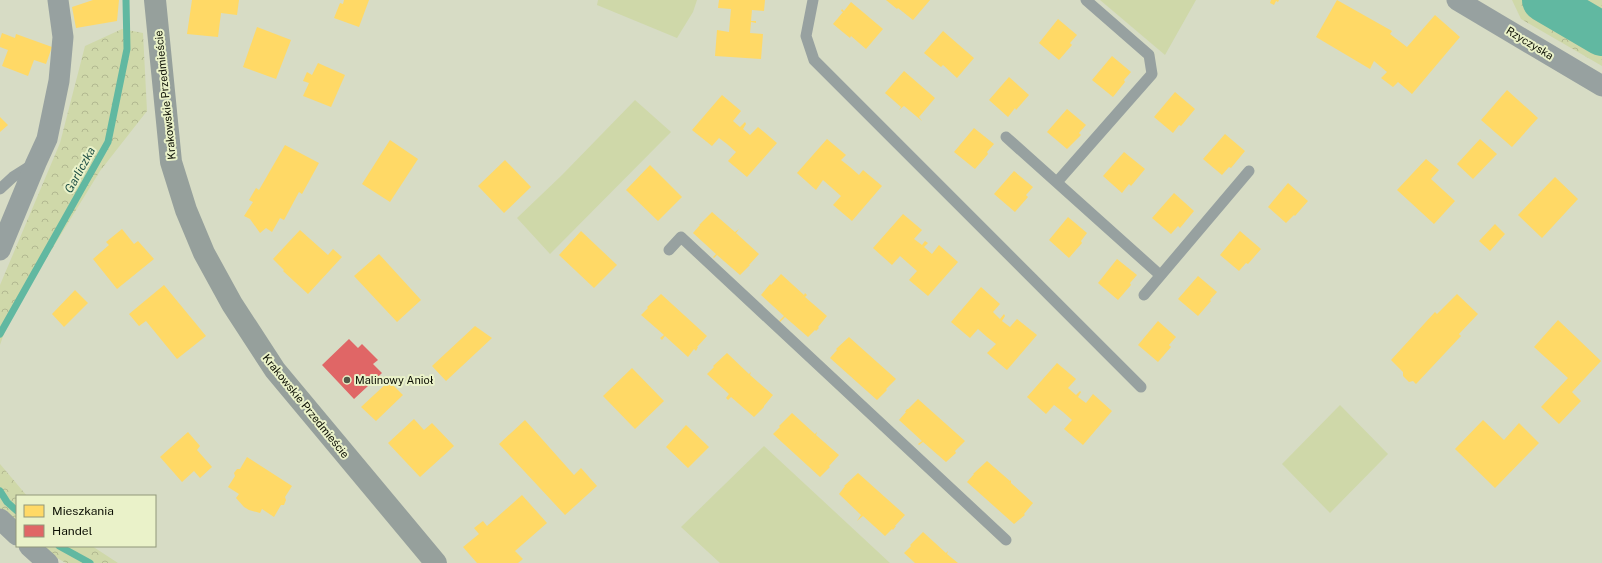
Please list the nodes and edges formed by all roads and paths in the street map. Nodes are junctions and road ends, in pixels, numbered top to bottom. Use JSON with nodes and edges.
{"nodes":[{"id":1,"x":58,"y":0,"type":"edge"},
{"id":2,"x":155,"y":0,"type":"edge"},
{"id":3,"x":813,"y":0,"type":"edge"},
{"id":4,"x":1086,"y":0,"type":"edge"},
{"id":5,"x":1457,"y":0,"type":"edge"},
{"id":6,"x":1602,"y":86,"type":"edge"},
{"id":7,"x":1006,"y":137,"type":"dead end"},
{"id":8,"x":36,"y":163,"type":"junction"},
{"id":9,"x":1249,"y":171,"type":"dead end"},
{"id":10,"x":1057,"y":182,"type":"junction"},
{"id":11,"x":0,"y":189,"type":"edge"},
{"id":12,"x":0,"y":250,"type":"edge"},
{"id":13,"x":669,"y":250,"type":"dead end"},
{"id":14,"x":1160,"y":275,"type":"junction"},
{"id":15,"x":1144,"y":295,"type":"dead end"},
{"id":16,"x":1141,"y":387,"type":"dead end"},
{"id":17,"x":0,"y":519,"type":"edge"},
{"id":18,"x":16,"y":534,"type":"edge"},
{"id":19,"x":1006,"y":540,"type":"dead end"},
{"id":20,"x":30,"y":547,"type":"edge"},
{"id":21,"x":48,"y":563,"type":"edge"},
{"id":22,"x":436,"y":563,"type":"edge"}],
"edges":[{"from":1,"to":8,"type":"street"},
{"from":2,"to":22,"type":"main road","name":"Krakowskie Przedmieście"},
{"from":3,"to":16,"type":"lane"},
{"from":4,"to":10,"type":"lane"},
{"from":5,"to":6,"type":"street","name":"Rzyczyska"},
{"from":7,"to":10,"type":"lane"},
{"from":8,"to":11,"type":"lane"},
{"from":8,"to":12,"type":"street"},
{"from":9,"to":14,"type":"lane"},
{"from":10,"to":14,"type":"lane"},
{"from":13,"to":19,"type":"lane"},
{"from":14,"to":15,"type":"lane"},
{"from":17,"to":18,"type":"street"},
{"from":20,"to":21,"type":"street"}]}
